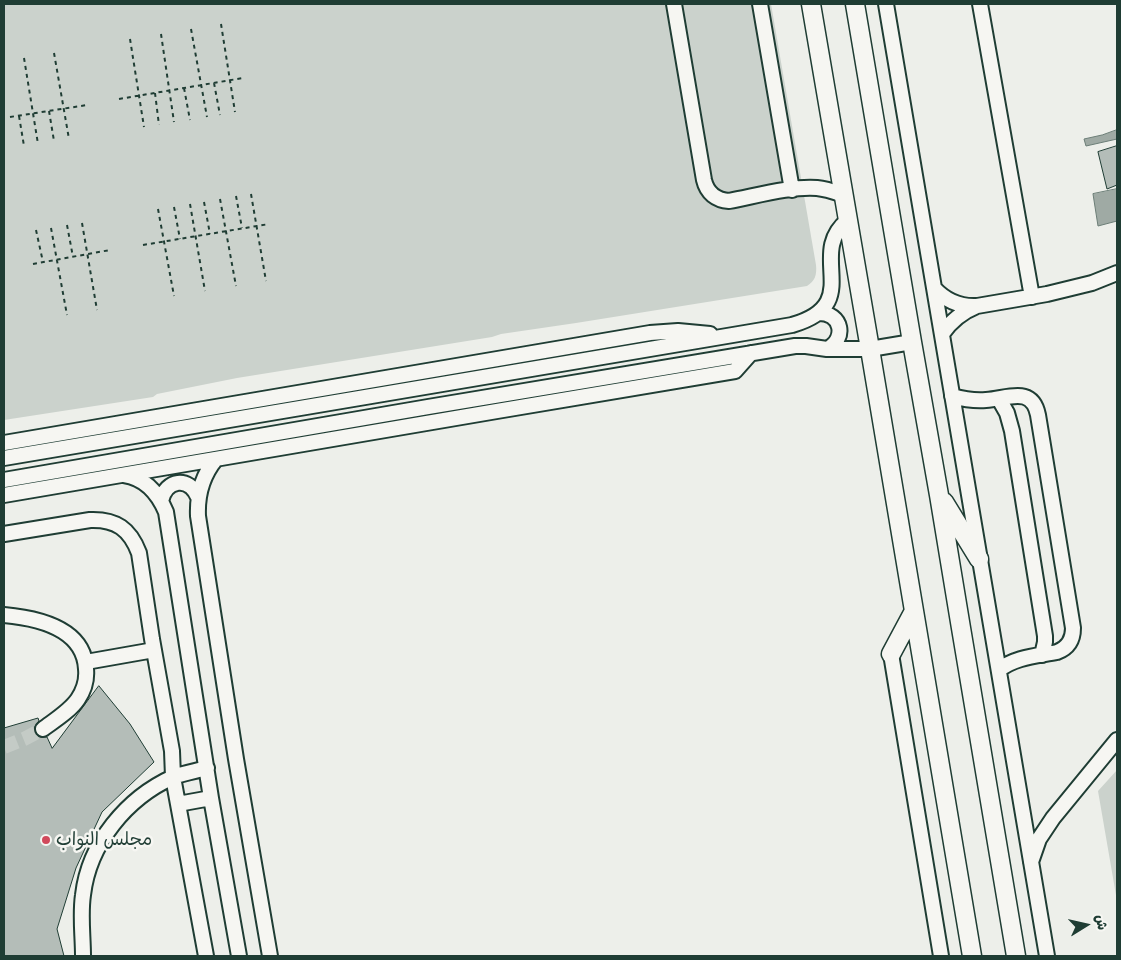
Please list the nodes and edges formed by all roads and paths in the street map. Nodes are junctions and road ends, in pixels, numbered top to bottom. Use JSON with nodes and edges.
{"nodes":[{"id":1,"x":674,"y":4,"type":"edge"},
{"id":2,"x":760,"y":4,"type":"edge"},
{"id":3,"x":811,"y":4,"type":"edge"},
{"id":4,"x":855,"y":4,"type":"edge"},
{"id":5,"x":886,"y":4,"type":"edge"},
{"id":6,"x":980,"y":4,"type":"edge"},
{"id":7,"x":221,"y":24,"type":"dead end"},
{"id":8,"x":192,"y":29,"type":"dead end"},
{"id":9,"x":161,"y":34,"type":"dead end"},
{"id":10,"x":130,"y":39,"type":"dead end"},
{"id":11,"x":54,"y":54,"type":"dead end"},
{"id":12,"x":24,"y":58,"type":"dead end"},
{"id":13,"x":243,"y":78,"type":"dead end"},
{"id":14,"x":230,"y":81,"type":"junction"},
{"id":15,"x":214,"y":83,"type":"junction"},
{"id":16,"x":201,"y":86,"type":"junction"},
{"id":17,"x":184,"y":88,"type":"junction"},
{"id":18,"x":170,"y":91,"type":"junction"},
{"id":19,"x":155,"y":93,"type":"junction"},
{"id":20,"x":139,"y":96,"type":"junction"},
{"id":21,"x":119,"y":99,"type":"dead end"},
{"id":22,"x":86,"y":105,"type":"dead end"},
{"id":23,"x":64,"y":109,"type":"junction"},
{"id":24,"x":49,"y":111,"type":"junction"},
{"id":25,"x":235,"y":112,"type":"dead end"},
{"id":26,"x":33,"y":114,"type":"junction"},
{"id":27,"x":220,"y":114,"type":"dead end"},
{"id":28,"x":19,"y":116,"type":"junction"},
{"id":29,"x":10,"y":117,"type":"dead end"},
{"id":30,"x":207,"y":117,"type":"dead end"},
{"id":31,"x":190,"y":120,"type":"dead end"},
{"id":32,"x":174,"y":122,"type":"dead end"},
{"id":33,"x":159,"y":125,"type":"dead end"},
{"id":34,"x":144,"y":127,"type":"dead end"},
{"id":35,"x":69,"y":139,"type":"dead end"},
{"id":36,"x":54,"y":142,"type":"dead end"},
{"id":37,"x":38,"y":144,"type":"dead end"},
{"id":38,"x":24,"y":146,"type":"dead end"},
{"id":39,"x":792,"y":190,"type":"junction"},
{"id":40,"x":251,"y":194,"type":"dead end"},
{"id":41,"x":844,"y":195,"type":"junction"},
{"id":42,"x":236,"y":196,"type":"dead end"},
{"id":43,"x":220,"y":199,"type":"dead end"},
{"id":44,"x":204,"y":202,"type":"dead end"},
{"id":45,"x":190,"y":204,"type":"dead end"},
{"id":46,"x":174,"y":207,"type":"dead end"},
{"id":47,"x":158,"y":210,"type":"dead end"},
{"id":48,"x":848,"y":220,"type":"junction"},
{"id":49,"x":82,"y":223,"type":"dead end"},
{"id":50,"x":269,"y":224,"type":"dead end"},
{"id":51,"x":67,"y":225,"type":"dead end"},
{"id":52,"x":257,"y":226,"type":"junction"},
{"id":53,"x":52,"y":228,"type":"dead end"},
{"id":54,"x":242,"y":228,"type":"junction"},
{"id":55,"x":36,"y":230,"type":"dead end"},
{"id":56,"x":226,"y":231,"type":"junction"},
{"id":57,"x":210,"y":234,"type":"junction"},
{"id":58,"x":196,"y":236,"type":"junction"},
{"id":59,"x":180,"y":239,"type":"junction"},
{"id":60,"x":164,"y":242,"type":"junction"},
{"id":61,"x":144,"y":245,"type":"dead end"},
{"id":62,"x":110,"y":250,"type":"dead end"},
{"id":63,"x":87,"y":254,"type":"junction"},
{"id":64,"x":73,"y":257,"type":"junction"},
{"id":65,"x":57,"y":259,"type":"junction"},
{"id":66,"x":43,"y":262,"type":"junction"},
{"id":67,"x":33,"y":264,"type":"dead end"},
{"id":68,"x":1117,"y":273,"type":"edge"},
{"id":69,"x":266,"y":281,"type":"dead end"},
{"id":70,"x":236,"y":286,"type":"dead end"},
{"id":71,"x":934,"y":288,"type":"junction"},
{"id":72,"x":205,"y":291,"type":"dead end"},
{"id":73,"x":174,"y":296,"type":"dead end"},
{"id":74,"x":1032,"y":297,"type":"junction"},
{"id":75,"x":978,"y":306,"type":"junction"},
{"id":76,"x":97,"y":310,"type":"dead end"},
{"id":77,"x":819,"y":313,"type":"junction"},
{"id":78,"x":67,"y":315,"type":"dead end"},
{"id":79,"x":942,"y":334,"type":"junction"},
{"id":80,"x":720,"y":337,"type":"junction"},
{"id":81,"x":912,"y":342,"type":"junction"},
{"id":82,"x":827,"y":349,"type":"junction"},
{"id":83,"x":870,"y":349,"type":"junction"},
{"id":84,"x":751,"y":353,"type":"junction"},
{"id":85,"x":952,"y":396,"type":"junction"},
{"id":86,"x":999,"y":399,"type":"junction"},
{"id":87,"x":428,"y":407,"type":"junction"},
{"id":88,"x":415,"y":425,"type":"junction"},
{"id":89,"x":4,"y":443,"type":"edge"},
{"id":90,"x":4,"y":458,"type":"edge"},
{"id":91,"x":216,"y":459,"type":"junction"},
{"id":92,"x":121,"y":475,"type":"junction"},
{"id":93,"x":4,"y":480,"type":"edge"},
{"id":94,"x":4,"y":495,"type":"edge"},
{"id":95,"x":939,"y":495,"type":"junction"},
{"id":96,"x":198,"y":497,"type":"junction"},
{"id":97,"x":162,"y":501,"type":"junction"},
{"id":98,"x":4,"y":534,"type":"edge"},
{"id":99,"x":979,"y":559,"type":"junction"},
{"id":100,"x":914,"y":611,"type":"junction"},
{"id":101,"x":4,"y":615,"type":"edge"},
{"id":102,"x":154,"y":650,"type":"junction"},
{"id":103,"x":891,"y":654,"type":"joint"},
{"id":104,"x":1042,"y":655,"type":"junction"},
{"id":105,"x":86,"y":662,"type":"junction"},
{"id":106,"x":999,"y":670,"type":"junction"},
{"id":107,"x":43,"y":729,"type":"tunnel mouth"},
{"id":108,"x":1117,"y":740,"type":"edge"},
{"id":109,"x":207,"y":768,"type":"junction"},
{"id":110,"x":173,"y":777,"type":"junction"},
{"id":111,"x":211,"y":798,"type":"junction"},
{"id":112,"x":178,"y":804,"type":"junction"},
{"id":113,"x":1030,"y":863,"type":"junction"},
{"id":114,"x":82,"y":956,"type":"edge"},
{"id":115,"x":206,"y":956,"type":"edge"},
{"id":116,"x":239,"y":956,"type":"edge"},
{"id":117,"x":270,"y":956,"type":"edge"},
{"id":118,"x":941,"y":956,"type":"edge"},
{"id":119,"x":972,"y":956,"type":"edge"},
{"id":120,"x":1016,"y":956,"type":"edge"},
{"id":121,"x":1047,"y":956,"type":"edge"}],
"edges":[{"from":1,"to":39,"type":"street"},
{"from":2,"to":39,"type":"street"},
{"from":3,"to":41,"type":"main road"},
{"from":4,"to":81,"type":"main road"},
{"from":5,"to":71,"type":"street"},
{"from":6,"to":74,"type":"street"},
{"from":7,"to":14,"type":"path"},
{"from":8,"to":16,"type":"path"},
{"from":9,"to":18,"type":"path"},
{"from":10,"to":20,"type":"path"},
{"from":11,"to":23,"type":"path"},
{"from":12,"to":26,"type":"path"},
{"from":13,"to":14,"type":"path"},
{"from":14,"to":15,"type":"path"},
{"from":14,"to":25,"type":"path"},
{"from":15,"to":16,"type":"path"},
{"from":15,"to":27,"type":"path"},
{"from":16,"to":17,"type":"path"},
{"from":16,"to":30,"type":"path"},
{"from":17,"to":18,"type":"path"},
{"from":17,"to":31,"type":"path"},
{"from":18,"to":19,"type":"path"},
{"from":18,"to":32,"type":"path"},
{"from":19,"to":20,"type":"path"},
{"from":19,"to":33,"type":"path"},
{"from":20,"to":21,"type":"path"},
{"from":20,"to":34,"type":"path"},
{"from":22,"to":23,"type":"path"},
{"from":23,"to":24,"type":"path"},
{"from":23,"to":35,"type":"path"},
{"from":24,"to":26,"type":"path"},
{"from":24,"to":36,"type":"path"},
{"from":26,"to":28,"type":"path"},
{"from":26,"to":37,"type":"path"},
{"from":28,"to":29,"type":"path"},
{"from":28,"to":38,"type":"path"},
{"from":39,"to":41,"type":"street"},
{"from":40,"to":52,"type":"path"},
{"from":41,"to":48,"type":"main road"},
{"from":42,"to":54,"type":"path"},
{"from":43,"to":56,"type":"path"},
{"from":44,"to":57,"type":"path"},
{"from":45,"to":58,"type":"path"},
{"from":46,"to":59,"type":"path"},
{"from":47,"to":60,"type":"path"},
{"from":48,"to":77,"type":"street"},
{"from":48,"to":83,"type":"main road"},
{"from":49,"to":63,"type":"path"},
{"from":50,"to":52,"type":"path"},
{"from":51,"to":64,"type":"path"},
{"from":52,"to":54,"type":"path"},
{"from":52,"to":69,"type":"path"},
{"from":53,"to":65,"type":"path"},
{"from":54,"to":56,"type":"path"},
{"from":55,"to":66,"type":"path"},
{"from":56,"to":57,"type":"path"},
{"from":56,"to":70,"type":"path"},
{"from":57,"to":58,"type":"path"},
{"from":58,"to":59,"type":"path"},
{"from":58,"to":72,"type":"path"},
{"from":59,"to":60,"type":"path"},
{"from":60,"to":61,"type":"path"},
{"from":60,"to":73,"type":"path"},
{"from":62,"to":63,"type":"path"},
{"from":63,"to":64,"type":"path"},
{"from":63,"to":76,"type":"path"},
{"from":64,"to":65,"type":"path"},
{"from":65,"to":66,"type":"path"},
{"from":65,"to":78,"type":"path"},
{"from":66,"to":67,"type":"path"},
{"from":68,"to":74,"type":"street"},
{"from":71,"to":75,"type":"street"},
{"from":71,"to":79,"type":"street"},
{"from":74,"to":75,"type":"street"},
{"from":75,"to":79,"type":"street"},
{"from":77,"to":80,"type":"street"},
{"from":77,"to":82,"type":"street"},
{"from":79,"to":85,"type":"street"},
{"from":80,"to":89,"type":"street"},
{"from":80,"to":90,"type":"street"},
{"from":81,"to":83,"type":"street"},
{"from":81,"to":95,"type":"main road"},
{"from":82,"to":83,"type":"street"},
{"from":82,"to":84,"type":"street"},
{"from":83,"to":100,"type":"main road"},
{"from":84,"to":87,"type":"street"},
{"from":84,"to":88,"type":"street"},
{"from":85,"to":86,"type":"street"},
{"from":85,"to":99,"type":"street"},
{"from":86,"to":104,"type":"street"},
{"from":86,"to":104,"type":"street"},
{"from":87,"to":88,"type":"street"},
{"from":87,"to":93,"type":"street"},
{"from":88,"to":91,"type":"street"},
{"from":91,"to":92,"type":"street"},
{"from":91,"to":96,"type":"street"},
{"from":92,"to":94,"type":"street"},
{"from":92,"to":97,"type":"street"},
{"from":95,"to":99,"type":"main road"},
{"from":95,"to":120,"type":"main road"},
{"from":96,"to":97,"type":"street"},
{"from":96,"to":117,"type":"street"},
{"from":97,"to":109,"type":"street"},
{"from":98,"to":102,"type":"street"},
{"from":99,"to":106,"type":"street"},
{"from":100,"to":103,"type":"main road"},
{"from":100,"to":119,"type":"main road"},
{"from":101,"to":105,"type":"street"},
{"from":102,"to":105,"type":"street"},
{"from":102,"to":110,"type":"street"},
{"from":103,"to":118,"type":"street"},
{"from":104,"to":106,"type":"street"},
{"from":105,"to":107,"type":"street"},
{"from":106,"to":113,"type":"street"},
{"from":108,"to":113,"type":"street"},
{"from":109,"to":110,"type":"street"},
{"from":109,"to":111,"type":"street"},
{"from":110,"to":112,"type":"street"},
{"from":110,"to":114,"type":"street"},
{"from":111,"to":112,"type":"street"},
{"from":111,"to":116,"type":"street"},
{"from":112,"to":115,"type":"street"},
{"from":113,"to":121,"type":"street"}]}
